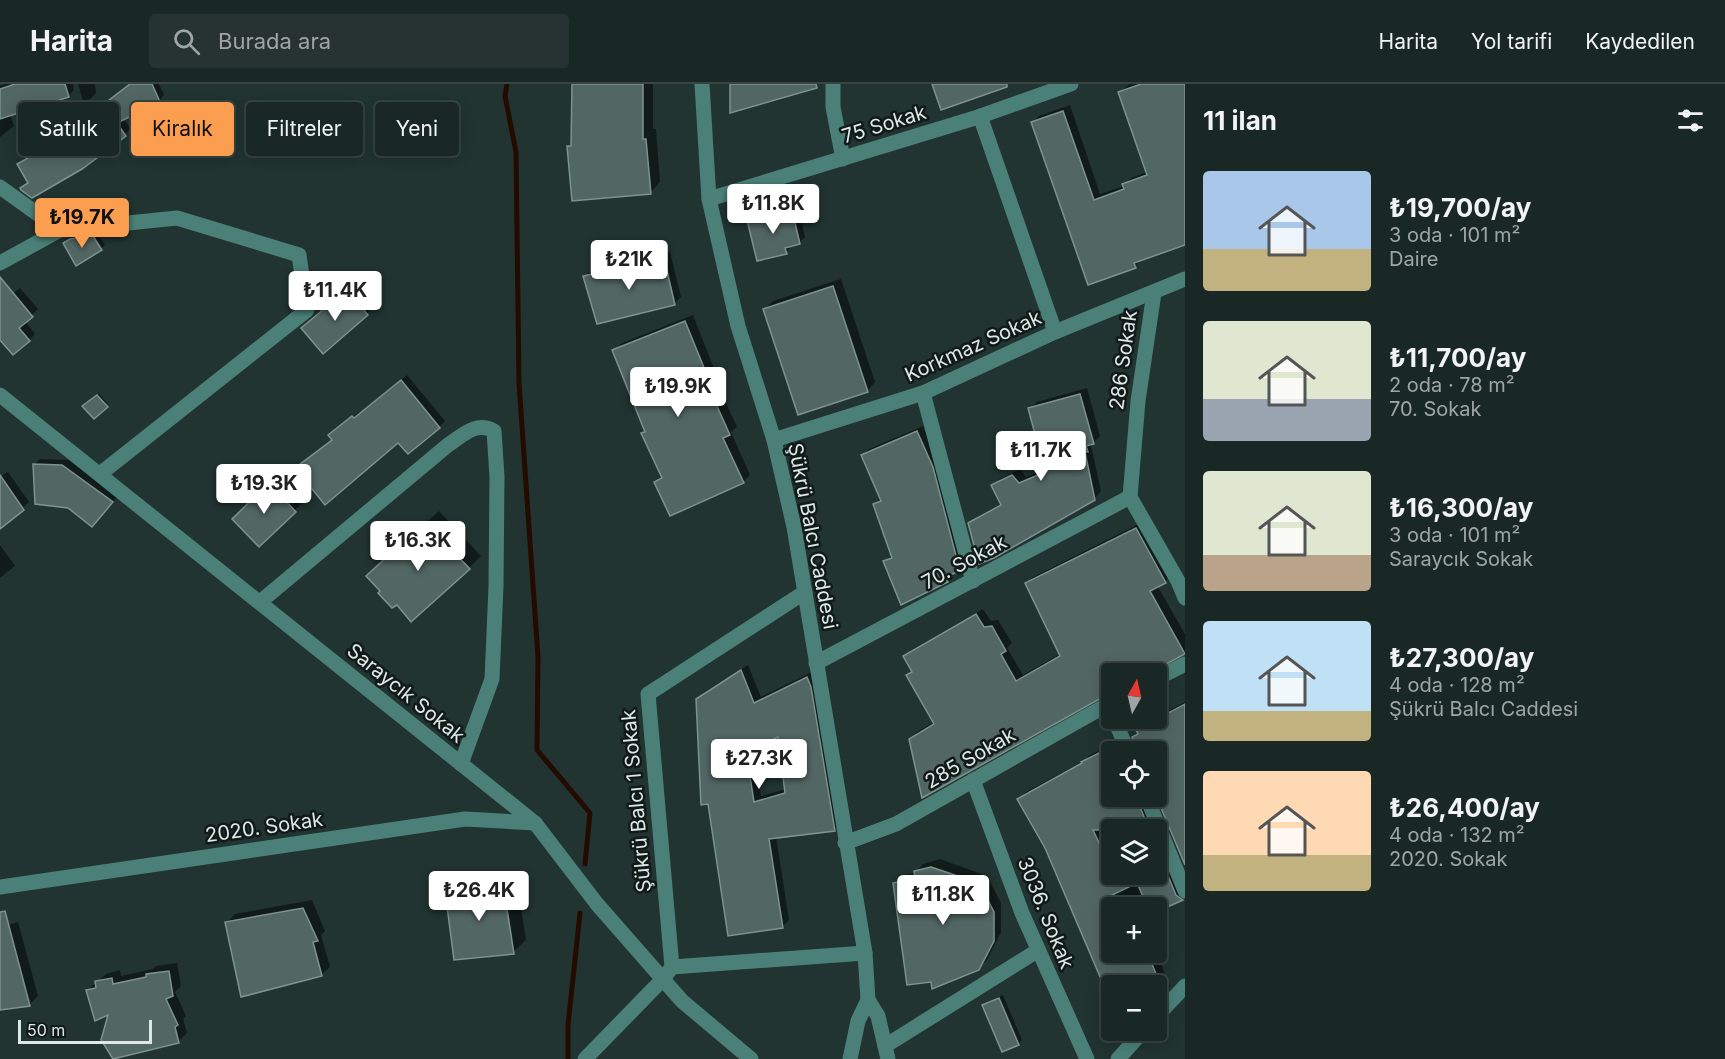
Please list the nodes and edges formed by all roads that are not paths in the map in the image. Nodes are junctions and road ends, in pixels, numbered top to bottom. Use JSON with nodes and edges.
{"nodes":[{"id":1,"x":702,"y":84,"type":"edge"},
{"id":2,"x":833,"y":84,"type":"edge"},
{"id":3,"x":1071,"y":84,"type":"edge"},
{"id":4,"x":980,"y":116,"type":"junction"},
{"id":5,"x":843,"y":159,"type":"junction"},
{"id":6,"x":0,"y":187,"type":"edge"},
{"id":7,"x":709,"y":199,"type":"junction"},
{"id":8,"x":60,"y":230,"type":"junction"},
{"id":9,"x":0,"y":263,"type":"edge"},
{"id":10,"x":1185,"y":279,"type":"edge"},
{"id":11,"x":1154,"y":293,"type":"junction"},
{"id":12,"x":1055,"y":332,"type":"junction"},
{"id":13,"x":924,"y":393,"type":"junction"},
{"id":14,"x":0,"y":395,"type":"edge"},
{"id":15,"x":774,"y":440,"type":"junction"},
{"id":16,"x":100,"y":474,"type":"junction"},
{"id":17,"x":1130,"y":497,"type":"junction"},
{"id":18,"x":1182,"y":579,"type":"edge"},
{"id":19,"x":973,"y":581,"type":"junction"},
{"id":20,"x":805,"y":592,"type":"junction"},
{"id":21,"x":1185,"y":598,"type":"edge"},
{"id":22,"x":260,"y":602,"type":"junction"},
{"id":23,"x":816,"y":663,"type":"junction"},
{"id":24,"x":1185,"y":664,"type":"edge"},
{"id":25,"x":1167,"y":673,"type":"edge"},
{"id":26,"x":1101,"y":711,"type":"edge"},
{"id":27,"x":462,"y":764,"type":"junction"},
{"id":28,"x":973,"y":780,"type":"junction"},
{"id":29,"x":1151,"y":807,"type":"edge"},
{"id":30,"x":535,"y":823,"type":"junction"},
{"id":31,"x":845,"y":843,"type":"junction"},
{"id":32,"x":0,"y":887,"type":"edge"},
{"id":33,"x":1185,"y":891,"type":"edge"},
{"id":34,"x":1037,"y":951,"type":"junction"},
{"id":35,"x":865,"y":953,"type":"junction"},
{"id":36,"x":668,"y":973,"type":"junction"},
{"id":37,"x":1185,"y":986,"type":"edge"},
{"id":38,"x":867,"y":1000,"type":"junction"},
{"id":39,"x":1167,"y":1005,"type":"edge"},
{"id":40,"x":1134,"y":1041,"type":"edge"},
{"id":41,"x":886,"y":1052,"type":"edge"},
{"id":42,"x":585,"y":1059,"type":"edge"},
{"id":43,"x":751,"y":1059,"type":"edge"},
{"id":44,"x":850,"y":1059,"type":"edge"},
{"id":45,"x":1087,"y":1059,"type":"edge"},
{"id":46,"x":1118,"y":1059,"type":"edge"}],
"edges":[{"from":1,"to":7,"type":"street","name":"Şükrü Balcı Caddesi"},
{"from":2,"to":5,"type":"street"},
{"from":3,"to":4,"type":"street","name":"75 Sokak"},
{"from":4,"to":5,"type":"street","name":"75 Sokak"},
{"from":4,"to":12,"type":"street"},
{"from":5,"to":7,"type":"street","name":"75 Sokak"},
{"from":6,"to":8,"type":"street"},
{"from":7,"to":15,"type":"street","name":"Şükrü Balcı Caddesi"},
{"from":8,"to":9,"type":"street"},
{"from":8,"to":16,"type":"street"},
{"from":10,"to":11,"type":"street","name":"Korkmaz Sokak"},
{"from":11,"to":12,"type":"street","name":"Korkmaz Sokak"},
{"from":11,"to":17,"type":"street","name":"286 Sokak"},
{"from":12,"to":13,"type":"street","name":"Korkmaz Sokak"},
{"from":13,"to":15,"type":"street","name":"Korkmaz Sokak"},
{"from":13,"to":19,"type":"street"},
{"from":14,"to":16,"type":"street","name":"Saraycık Sokak"},
{"from":15,"to":20,"type":"street","name":"Şükrü Balcı Caddesi"},
{"from":16,"to":22,"type":"street","name":"Saraycık Sokak"},
{"from":17,"to":18,"type":"street"},
{"from":17,"to":19,"type":"street","name":"70. Sokak"},
{"from":18,"to":21,"type":"street"},
{"from":19,"to":23,"type":"street","name":"70. Sokak"},
{"from":20,"to":23,"type":"street","name":"Şükrü Balcı Caddesi"},
{"from":20,"to":36,"type":"street","name":"Şükrü Balcı 1 Sokak"},
{"from":22,"to":27,"type":"street","name":"Saraycık Sokak"},
{"from":22,"to":27,"type":"street"},
{"from":23,"to":31,"type":"street","name":"Şükrü Balcı Caddesi"},
{"from":24,"to":25,"type":"street"},
{"from":26,"to":28,"type":"street","name":"285 Sokak"},
{"from":27,"to":30,"type":"street","name":"Saraycık Sokak"},
{"from":28,"to":31,"type":"street","name":"285 Sokak"},
{"from":28,"to":34,"type":"street","name":"3036. Sokak"},
{"from":29,"to":33,"type":"street"},
{"from":30,"to":32,"type":"street","name":"2020. Sokak"},
{"from":30,"to":36,"type":"street","name":"Saraycık Sokak"},
{"from":31,"to":35,"type":"street","name":"Şükrü Balcı Caddesi"},
{"from":34,"to":41,"type":"street"},
{"from":34,"to":45,"type":"street","name":"3036. Sokak"},
{"from":35,"to":36,"type":"street"},
{"from":35,"to":38,"type":"street","name":"Şükrü Balcı Caddesi"},
{"from":36,"to":42,"type":"street"},
{"from":36,"to":43,"type":"street","name":"Saraycık Sokak"},
{"from":37,"to":39,"type":"street"},
{"from":38,"to":41,"type":"street","name":"Şükrü Balcı Caddesi"},
{"from":38,"to":44,"type":"street","name":"Şükrü Balcı Caddesi"},
{"from":40,"to":46,"type":"street"}]}
